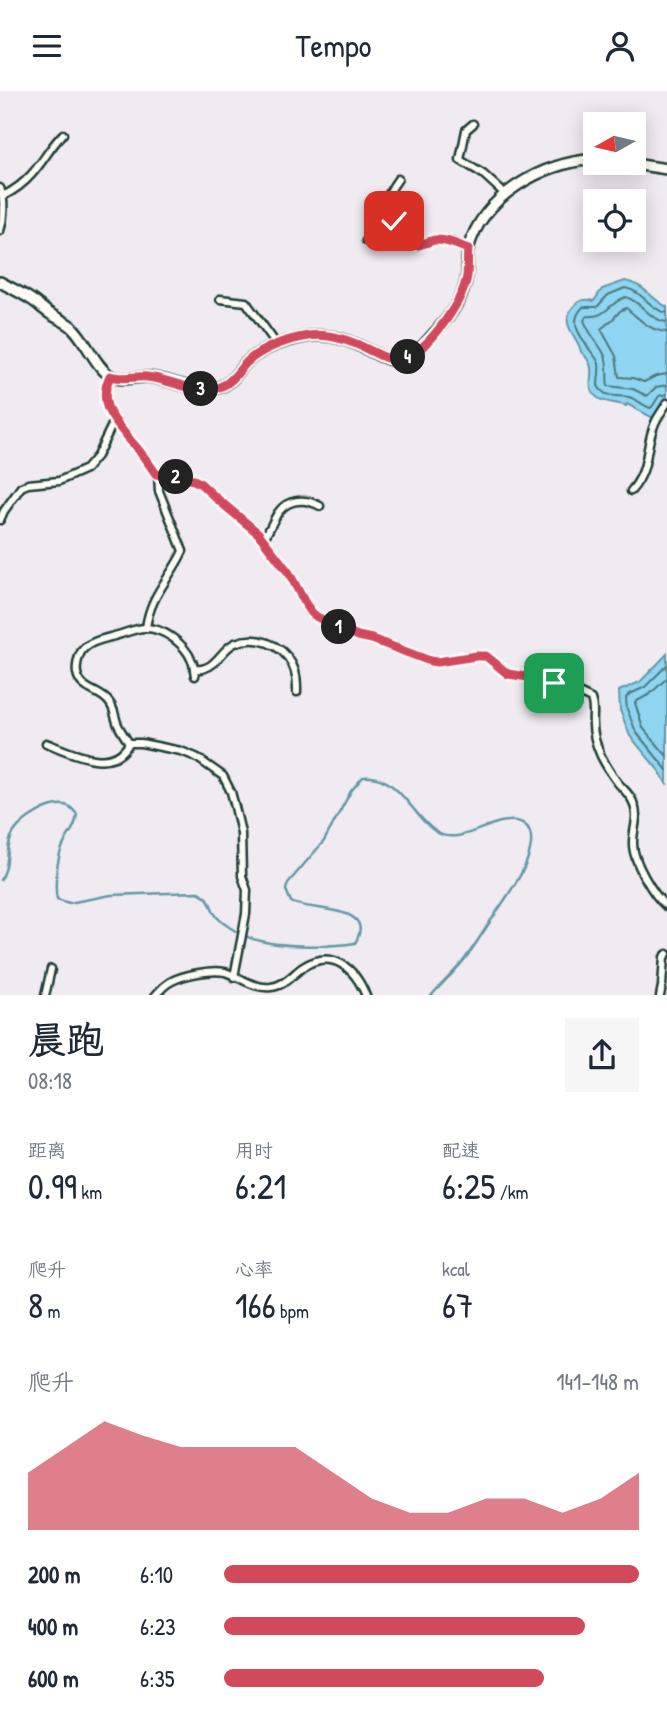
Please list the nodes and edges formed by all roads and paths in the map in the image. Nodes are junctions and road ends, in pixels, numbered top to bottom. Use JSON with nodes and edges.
{"nodes":[{"id":1,"x":473,"y":124,"type":"dead end"},
{"id":2,"x":62,"y":134,"type":"dead end"},
{"id":3,"x":583,"y":160,"type":"edge"},
{"id":4,"x":646,"y":166,"type":"edge"},
{"id":5,"x":667,"y":169,"type":"edge"},
{"id":6,"x":398,"y":179,"type":"dead end"},
{"id":7,"x":0,"y":188,"type":"edge"},
{"id":8,"x":506,"y":195,"type":"junction"},
{"id":9,"x":3,"y":196,"type":"junction"},
{"id":10,"x":0,"y":231,"type":"edge"},
{"id":11,"x":393,"y":232,"type":"junction"},
{"id":12,"x":366,"y":241,"type":"dead end"},
{"id":13,"x":468,"y":249,"type":"junction"},
{"id":14,"x":0,"y":282,"type":"edge"},
{"id":15,"x":220,"y":299,"type":"dead end"},
{"id":16,"x":276,"y":346,"type":"junction"},
{"id":17,"x":110,"y":376,"type":"junction"},
{"id":18,"x":667,"y":403,"type":"edge"},
{"id":19,"x":114,"y":421,"type":"junction"},
{"id":20,"x":159,"y":474,"type":"junction"},
{"id":21,"x":631,"y":491,"type":"dead end"},
{"id":22,"x":320,"y":506,"type":"dead end"},
{"id":23,"x":0,"y":520,"type":"edge"},
{"id":24,"x":264,"y":539,"type":"junction"},
{"id":25,"x":146,"y":628,"type":"junction"},
{"id":26,"x":297,"y":692,"type":"dead end"},
{"id":27,"x":46,"y":743,"type":"dead end"},
{"id":28,"x":129,"y":743,"type":"junction"},
{"id":29,"x":667,"y":907,"type":"edge"},
{"id":30,"x":667,"y":954,"type":"edge"},
{"id":31,"x":51,"y":969,"type":"dead end"},
{"id":32,"x":234,"y":977,"type":"junction"},
{"id":33,"x":45,"y":995,"type":"edge"},
{"id":34,"x":156,"y":995,"type":"edge"},
{"id":35,"x":366,"y":995,"type":"edge"},
{"id":36,"x":660,"y":995,"type":"edge"}],
"edges":[{"from":1,"to":8,"type":"street"},
{"from":2,"to":9,"type":"street"},
{"from":3,"to":8,"type":"main road"},
{"from":4,"to":5,"type":"main road"},
{"from":6,"to":11,"type":"street"},
{"from":7,"to":9,"type":"street"},
{"from":8,"to":13,"type":"main road"},
{"from":9,"to":10,"type":"street"},
{"from":11,"to":12,"type":"street"},
{"from":11,"to":13,"type":"street"},
{"from":13,"to":16,"type":"main road"},
{"from":14,"to":17,"type":"main road"},
{"from":15,"to":16,"type":"street"},
{"from":16,"to":17,"type":"main road"},
{"from":17,"to":19,"type":"street"},
{"from":18,"to":21,"type":"street"},
{"from":19,"to":20,"type":"street"},
{"from":19,"to":23,"type":"street"},
{"from":20,"to":24,"type":"street"},
{"from":20,"to":25,"type":"street"},
{"from":22,"to":24,"type":"street"},
{"from":24,"to":29,"type":"street"},
{"from":25,"to":26,"type":"street"},
{"from":25,"to":28,"type":"street"},
{"from":27,"to":28,"type":"street"},
{"from":28,"to":32,"type":"street"},
{"from":30,"to":36,"type":"street"},
{"from":31,"to":33,"type":"street"},
{"from":32,"to":34,"type":"street"},
{"from":32,"to":35,"type":"street"}]}
